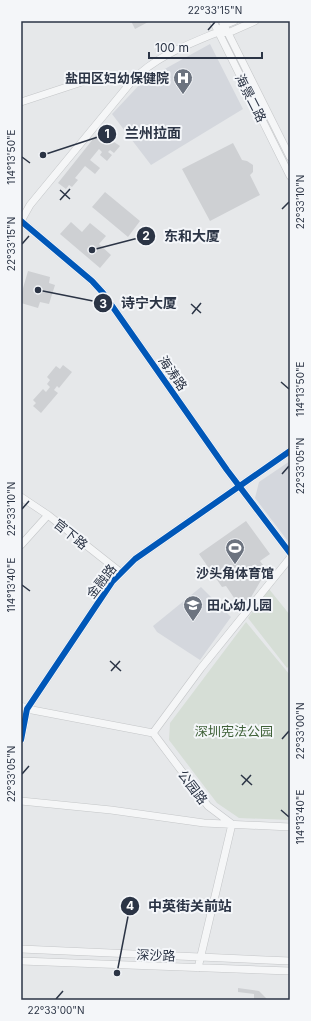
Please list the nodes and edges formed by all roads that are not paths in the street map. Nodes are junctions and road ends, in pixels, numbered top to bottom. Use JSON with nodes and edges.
{"nodes":[{"id":1,"x":213,"y":21,"type":"edge"},
{"id":2,"x":234,"y":21,"type":"edge"},
{"id":3,"x":255,"y":21,"type":"edge"},
{"id":4,"x":223,"y":23,"type":"edge"},
{"id":5,"x":218,"y":32,"type":"junction"},
{"id":6,"x":228,"y":33,"type":"junction"},
{"id":7,"x":82,"y":82,"type":"dead end"},
{"id":8,"x":21,"y":102,"type":"edge"},
{"id":9,"x":290,"y":157,"type":"edge"},
{"id":10,"x":290,"y":176,"type":"edge"},
{"id":11,"x":21,"y":221,"type":"edge"},
{"id":12,"x":290,"y":451,"type":"edge"},
{"id":13,"x":240,"y":486,"type":"junction"},
{"id":14,"x":21,"y":497,"type":"edge"},
{"id":15,"x":48,"y":515,"type":"junction"},
{"id":16,"x":21,"y":545,"type":"edge"},
{"id":17,"x":290,"y":553,"type":"edge"},
{"id":18,"x":290,"y":558,"type":"edge"},
{"id":19,"x":120,"y":572,"type":"junction"},
{"id":20,"x":24,"y":707,"type":"edge"},
{"id":21,"x":153,"y":733,"type":"junction"},
{"id":22,"x":21,"y":740,"type":"edge"},
{"id":23,"x":21,"y":801,"type":"edge"},
{"id":24,"x":232,"y":824,"type":"junction"},
{"id":25,"x":290,"y":826,"type":"edge"},
{"id":26,"x":21,"y":949,"type":"edge"},
{"id":27,"x":200,"y":957,"type":"junction"},
{"id":28,"x":21,"y":961,"type":"edge"},
{"id":29,"x":290,"y":961,"type":"edge"},
{"id":30,"x":198,"y":968,"type":"junction"},
{"id":31,"x":290,"y":971,"type":"edge"}],
"edges":[{"from":1,"to":5,"type":"street","name":"海景二路"},
{"from":2,"to":4,"type":"street"},
{"from":3,"to":6,"type":"street"},
{"from":4,"to":5,"type":"street"},
{"from":4,"to":6,"type":"street","name":"海景二路"},
{"from":5,"to":6,"type":"street"},
{"from":5,"to":10,"type":"street","name":"海景二路"},
{"from":5,"to":11,"type":"street"},
{"from":6,"to":9,"type":"street","name":"海景二路"},
{"from":7,"to":8,"type":"street"},
{"from":11,"to":13,"type":"street","name":"海涛路"},
{"from":12,"to":13,"type":"street","name":"金融路"},
{"from":13,"to":17,"type":"street","name":"海涛路"},
{"from":13,"to":19,"type":"street","name":"金融路"},
{"from":14,"to":15,"type":"street","name":"官下路"},
{"from":15,"to":16,"type":"street"},
{"from":15,"to":19,"type":"street","name":"官下路"},
{"from":18,"to":21,"type":"street"},
{"from":19,"to":20,"type":"street","name":"金融路"},
{"from":20,"to":21,"type":"street"},
{"from":20,"to":22,"type":"street","name":"金融路"},
{"from":21,"to":24,"type":"street","name":"公园路"},
{"from":23,"to":24,"type":"street"},
{"from":24,"to":25,"type":"street"},
{"from":24,"to":27,"type":"street"},
{"from":26,"to":27,"type":"street","name":"深沙路"},
{"from":27,"to":29,"type":"street","name":"深沙路"},
{"from":27,"to":30,"type":"street"},
{"from":28,"to":30,"type":"street","name":"深沙路"},
{"from":30,"to":31,"type":"street","name":"深沙路"}]}
